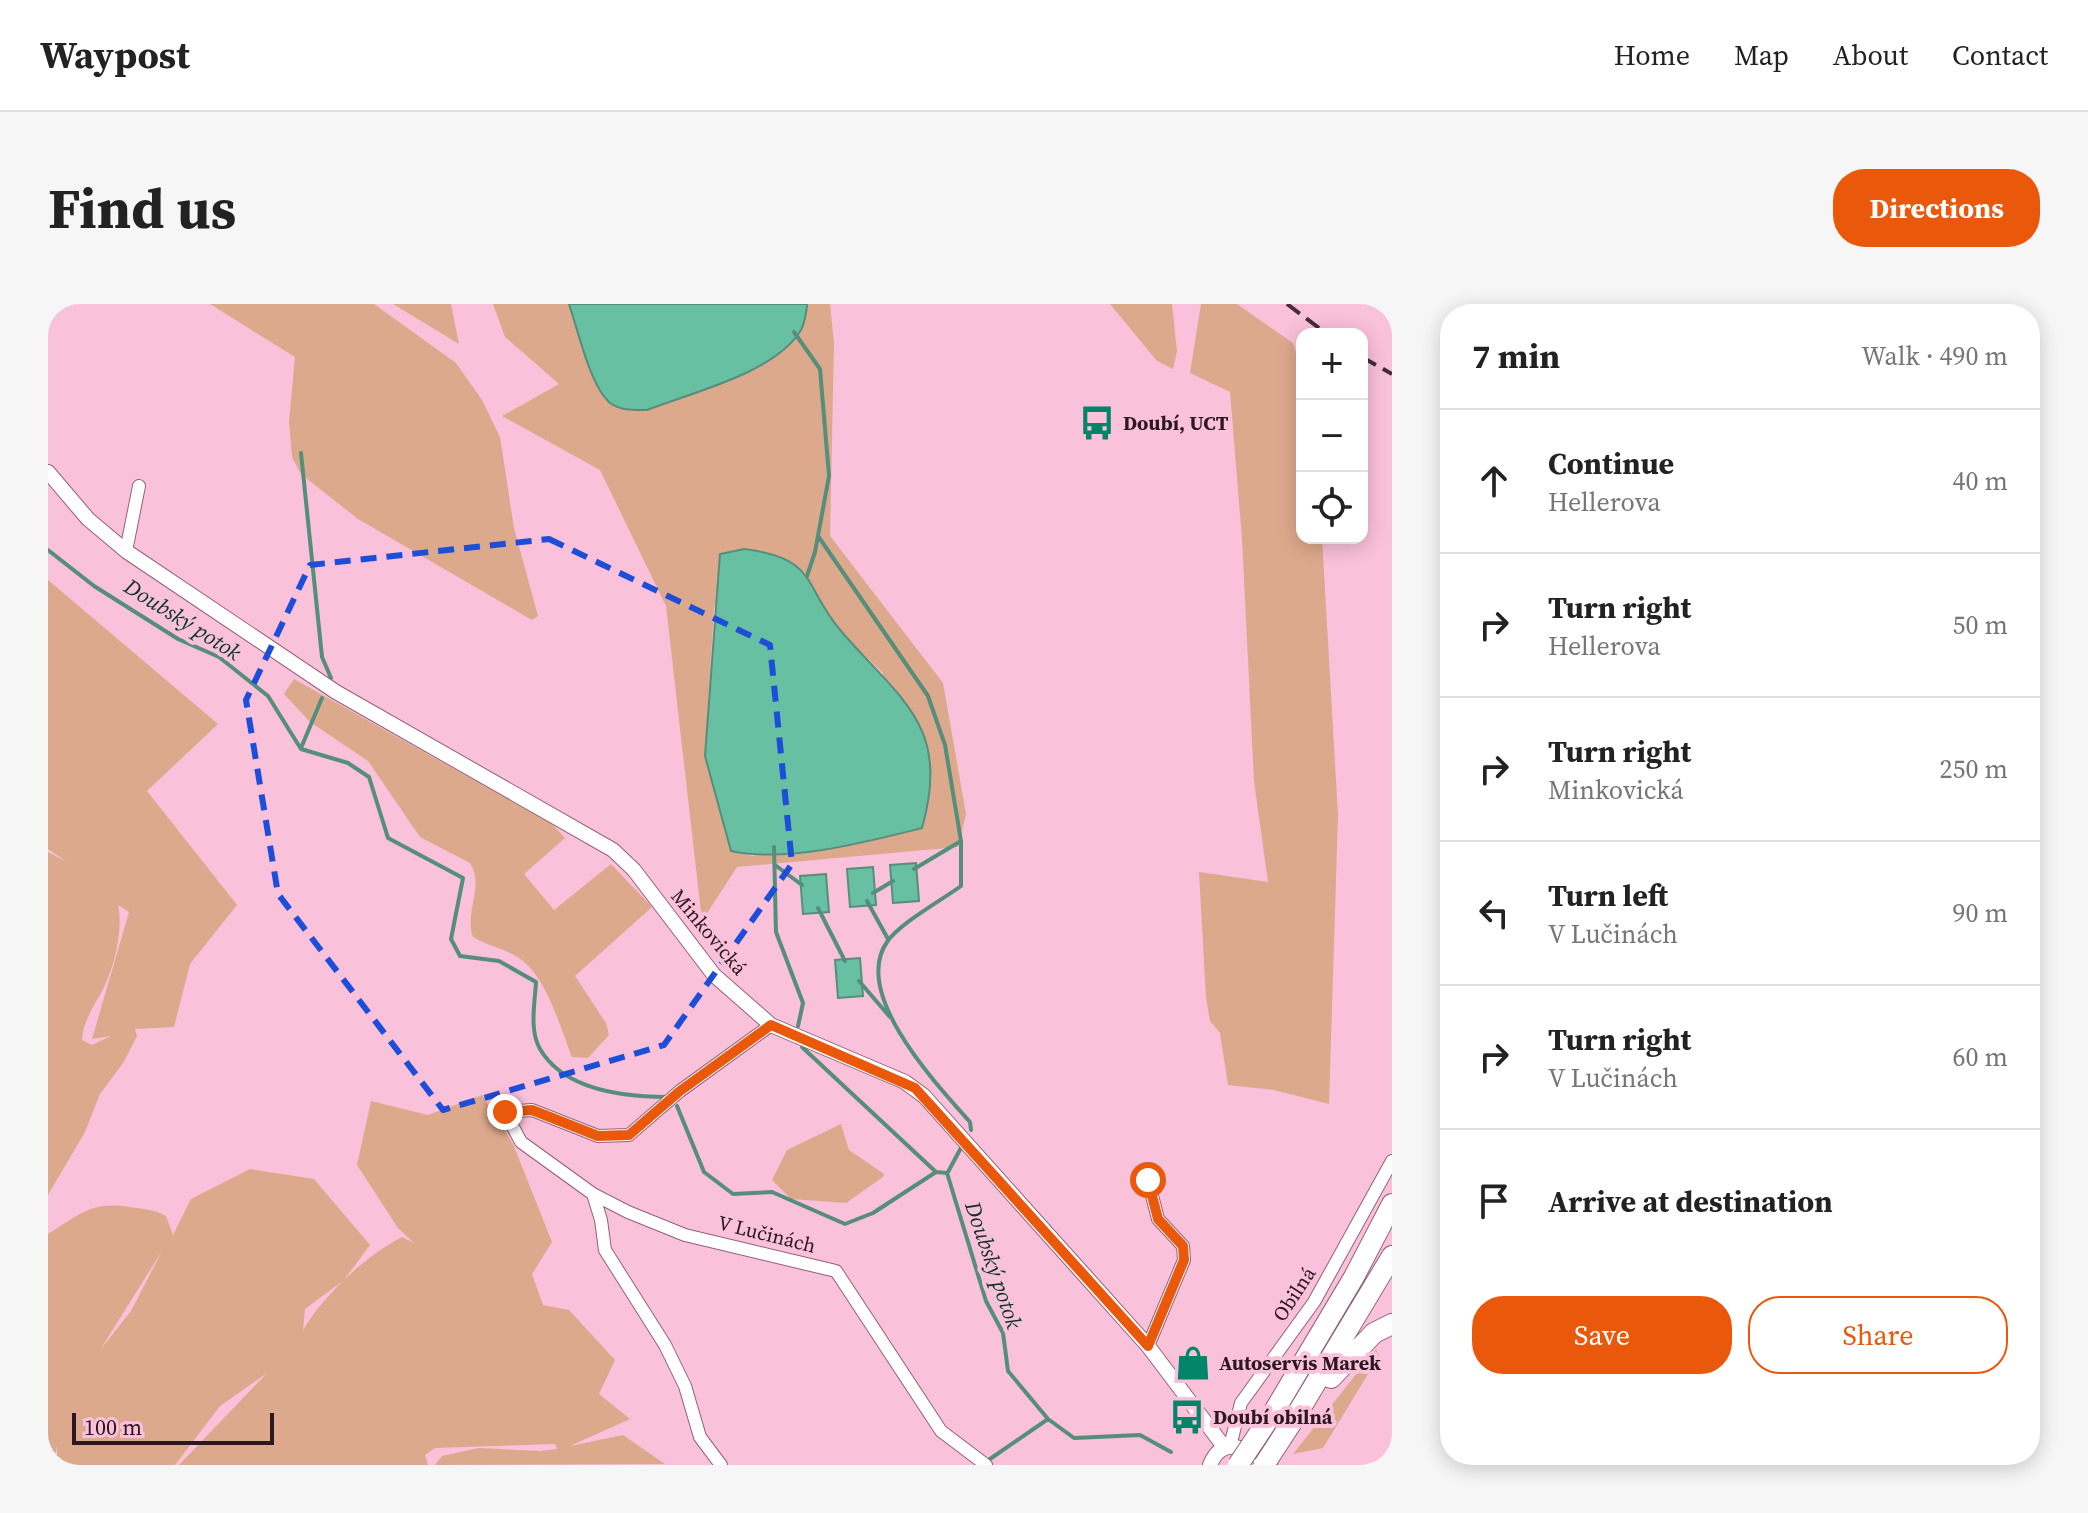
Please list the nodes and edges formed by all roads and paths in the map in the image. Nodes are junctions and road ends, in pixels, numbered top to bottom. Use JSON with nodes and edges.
{"nodes":[{"id":1,"x":48,"y":472,"type":"edge"},
{"id":2,"x":139,"y":486,"type":"dead end"},
{"id":3,"x":126,"y":551,"type":"junction"},
{"id":4,"x":771,"y":1025,"type":"junction"},
{"id":5,"x":1392,"y":1161,"type":"edge"},
{"id":6,"x":1148,"y":1180,"type":"dead end"},
{"id":7,"x":593,"y":1194,"type":"junction"},
{"id":8,"x":1392,"y":1204,"type":"edge"},
{"id":9,"x":1392,"y":1256,"type":"edge"},
{"id":10,"x":1392,"y":1324,"type":"edge"},
{"id":11,"x":1148,"y":1346,"type":"junction"},
{"id":12,"x":1294,"y":1419,"type":"junction"},
{"id":13,"x":1231,"y":1453,"type":"edge"},
{"id":14,"x":721,"y":1465,"type":"edge"},
{"id":15,"x":986,"y":1465,"type":"edge"},
{"id":16,"x":1210,"y":1465,"type":"edge"},
{"id":17,"x":1264,"y":1465,"type":"edge"},
{"id":18,"x":1270,"y":1465,"type":"edge"}],
"edges":[{"from":1,"to":3,"type":"street","name":"Minkovická"},
{"from":2,"to":3,"type":"street"},
{"from":3,"to":4,"type":"street","name":"Minkovická"},
{"from":4,"to":7,"type":"street","name":"V Lučinách"},
{"from":4,"to":11,"type":"street","name":"Minkovická"},
{"from":5,"to":13,"type":"street","name":"Obilná"},
{"from":6,"to":11,"type":"street"},
{"from":7,"to":14,"type":"street"},
{"from":7,"to":15,"type":"street","name":"V Lučinách"},
{"from":8,"to":13,"type":"highway","bridge":true},
{"from":9,"to":12,"type":"highway"},
{"from":10,"to":12,"type":"highway"},
{"from":11,"to":13,"type":"street","name":"Minkovická"},
{"from":12,"to":17,"type":"highway","bridge":true},
{"from":13,"to":16,"type":"street"},
{"from":13,"to":18,"type":"street","name":"Minkovická"}]}
